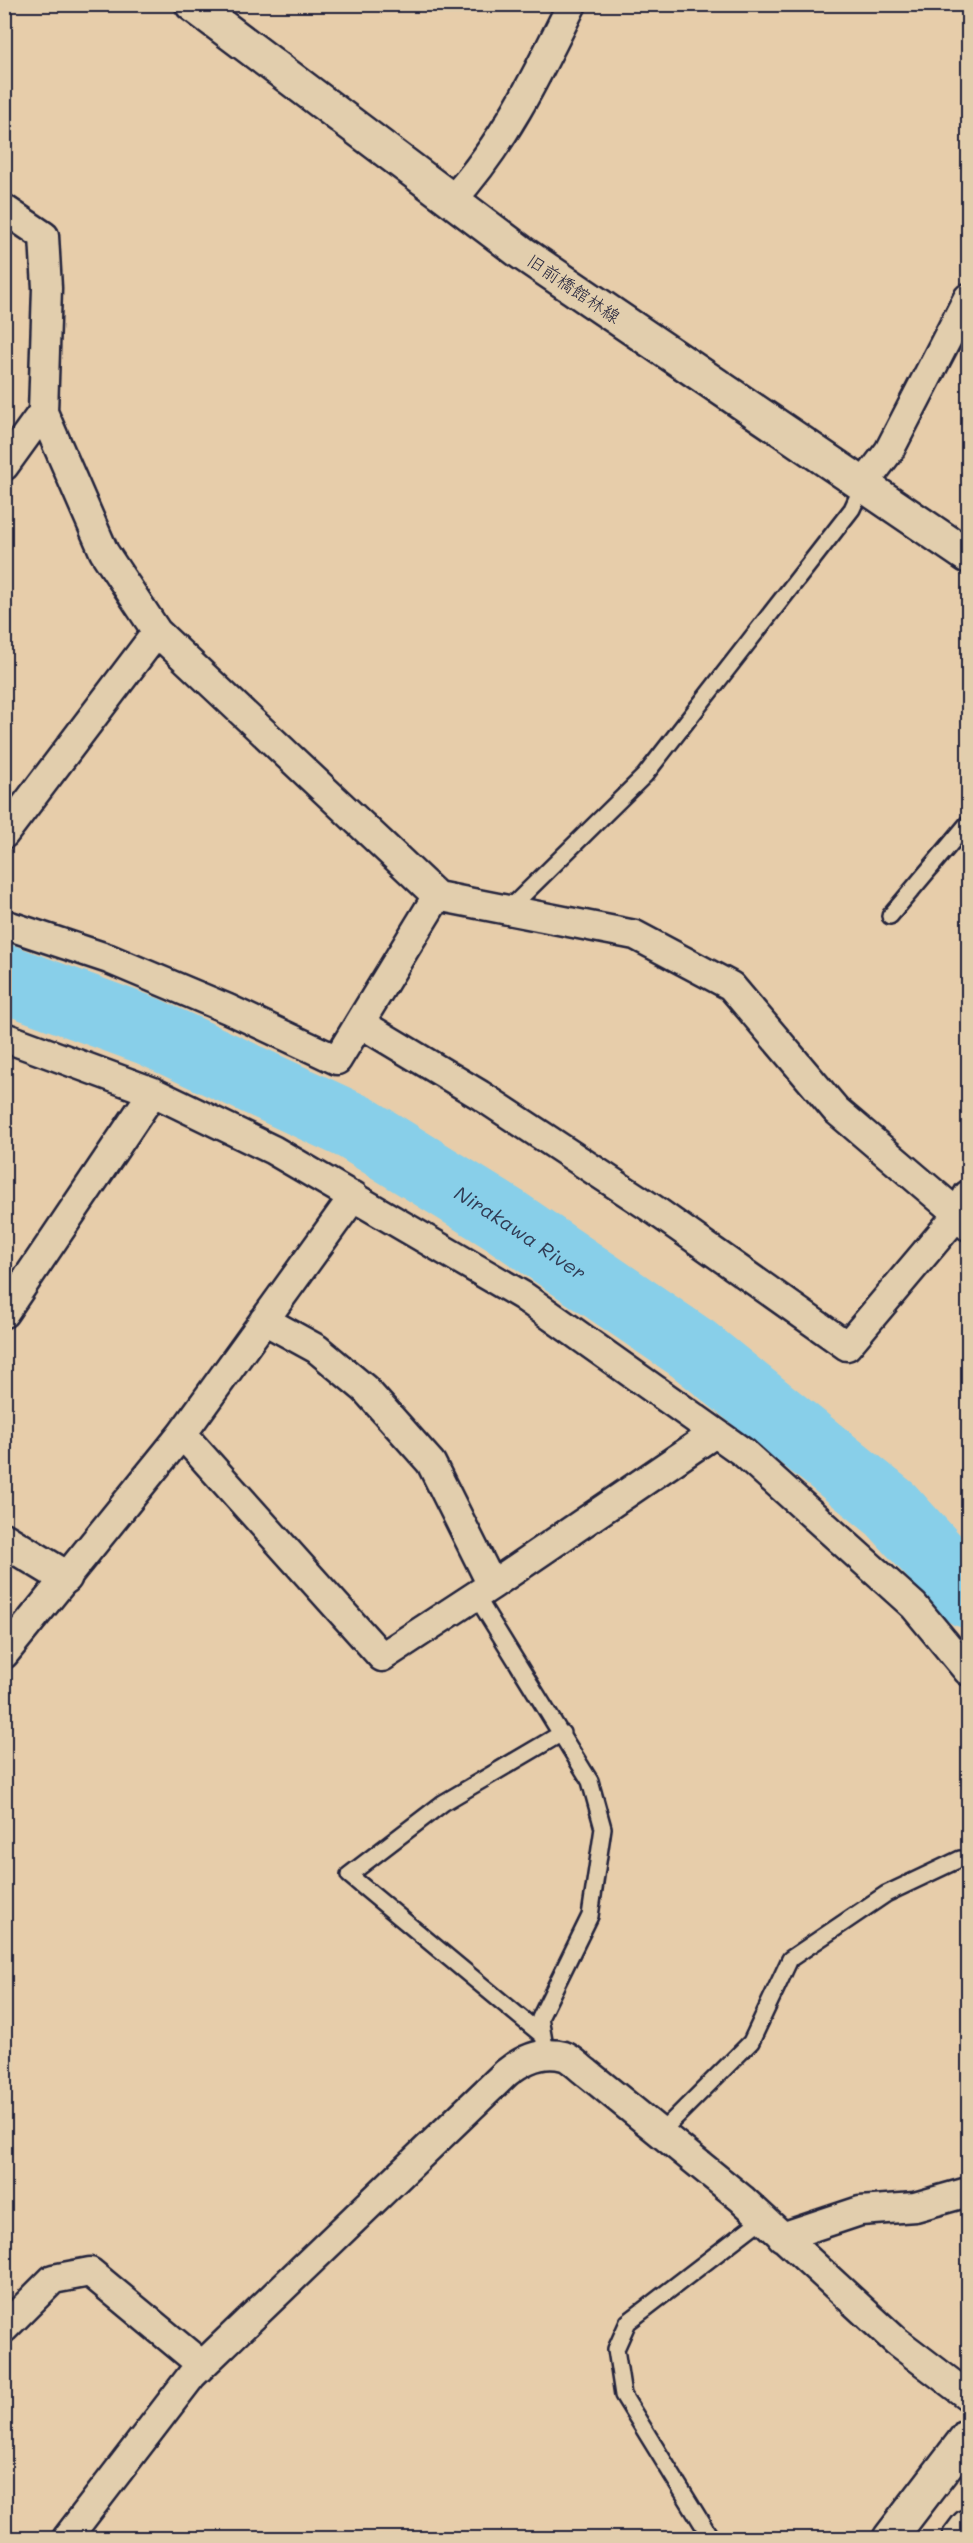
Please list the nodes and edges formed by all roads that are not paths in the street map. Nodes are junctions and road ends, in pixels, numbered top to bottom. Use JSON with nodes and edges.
{"nodes":[{"id":1,"x":192,"y":4,"type":"edge"},
{"id":2,"x":572,"y":4,"type":"edge"},
{"id":3,"x":453,"y":199,"type":"junction"},
{"id":4,"x":4,"y":209,"type":"edge"},
{"id":5,"x":969,"y":298,"type":"edge"},
{"id":6,"x":43,"y":412,"type":"junction"},
{"id":7,"x":4,"y":466,"type":"edge"},
{"id":8,"x":863,"y":485,"type":"junction"},
{"id":9,"x":969,"y":556,"type":"edge"},
{"id":10,"x":157,"y":632,"type":"junction"},
{"id":11,"x":969,"y":823,"type":"edge"},
{"id":12,"x":4,"y":834,"type":"edge"},
{"id":13,"x":437,"y":896,"type":"junction"},
{"id":14,"x":509,"y":909,"type":"junction"},
{"id":15,"x":890,"y":916,"type":"dead end"},
{"id":16,"x":4,"y":924,"type":"edge"},
{"id":17,"x":360,"y":1023,"type":"junction"},
{"id":18,"x":4,"y":1037,"type":"edge"},
{"id":19,"x":153,"y":1092,"type":"junction"},
{"id":20,"x":354,"y":1196,"type":"junction"},
{"id":21,"x":965,"y":1212,"type":"edge"},
{"id":22,"x":4,"y":1313,"type":"edge"},
{"id":23,"x":264,"y":1320,"type":"junction"},
{"id":24,"x":715,"y":1433,"type":"junction"},
{"id":25,"x":182,"y":1434,"type":"junction"},
{"id":26,"x":4,"y":1540,"type":"edge"},
{"id":27,"x":65,"y":1577,"type":"junction"},
{"id":28,"x":484,"y":1590,"type":"junction"},
{"id":29,"x":4,"y":1654,"type":"edge"},
{"id":30,"x":969,"y":1671,"type":"edge"},
{"id":31,"x":562,"y":1733,"type":"junction"},
{"id":32,"x":960,"y":1859,"type":"dead end"},
{"id":33,"x":544,"y":2046,"type":"junction"},
{"id":34,"x":660,"y":2133,"type":"junction"},
{"id":35,"x":969,"y":2192,"type":"edge"},
{"id":36,"x":772,"y":2228,"type":"junction"},
{"id":37,"x":4,"y":2328,"type":"edge"},
{"id":38,"x":202,"y":2365,"type":"junction"},
{"id":39,"x":969,"y":2396,"type":"edge"},
{"id":40,"x":969,"y":2436,"type":"edge"},
{"id":41,"x":969,"y":2526,"type":"edge"},
{"id":42,"x":67,"y":2538,"type":"edge"},
{"id":43,"x":711,"y":2538,"type":"edge"},
{"id":44,"x":890,"y":2538,"type":"edge"},
{"id":45,"x":959,"y":2538,"type":"edge"}],
"edges":[{"from":1,"to":3,"type":"street","name":"旧前橋館林線"},
{"from":2,"to":3,"type":"street"},
{"from":3,"to":8,"type":"street","name":"旧前橋館林線"},
{"from":4,"to":6,"type":"street"},
{"from":5,"to":8,"type":"street"},
{"from":6,"to":7,"type":"street"},
{"from":6,"to":10,"type":"street"},
{"from":8,"to":9,"type":"street","name":"旧前橋館林線"},
{"from":8,"to":14,"type":"lane"},
{"from":10,"to":12,"type":"street"},
{"from":10,"to":13,"type":"street"},
{"from":11,"to":15,"type":"lane"},
{"from":13,"to":14,"type":"street"},
{"from":13,"to":17,"type":"street"},
{"from":14,"to":21,"type":"street"},
{"from":16,"to":17,"type":"street"},
{"from":17,"to":21,"type":"street"},
{"from":18,"to":19,"type":"street"},
{"from":19,"to":20,"type":"street"},
{"from":19,"to":22,"type":"street"},
{"from":20,"to":23,"type":"street"},
{"from":20,"to":24,"type":"street"},
{"from":23,"to":25,"type":"street"},
{"from":23,"to":28,"type":"street"},
{"from":24,"to":28,"type":"street"},
{"from":24,"to":30,"type":"street"},
{"from":25,"to":27,"type":"street"},
{"from":25,"to":28,"type":"street"},
{"from":26,"to":27,"type":"street"},
{"from":27,"to":29,"type":"street"},
{"from":28,"to":31,"type":"lane"},
{"from":31,"to":33,"type":"lane"},
{"from":31,"to":33,"type":"lane"},
{"from":32,"to":34,"type":"lane"},
{"from":33,"to":34,"type":"street"},
{"from":33,"to":38,"type":"street"},
{"from":34,"to":36,"type":"street"},
{"from":35,"to":36,"type":"street"},
{"from":36,"to":39,"type":"street"},
{"from":36,"to":43,"type":"lane"},
{"from":37,"to":38,"type":"street"},
{"from":38,"to":42,"type":"street"},
{"from":40,"to":44,"type":"street"},
{"from":41,"to":45,"type":"street"}]}
